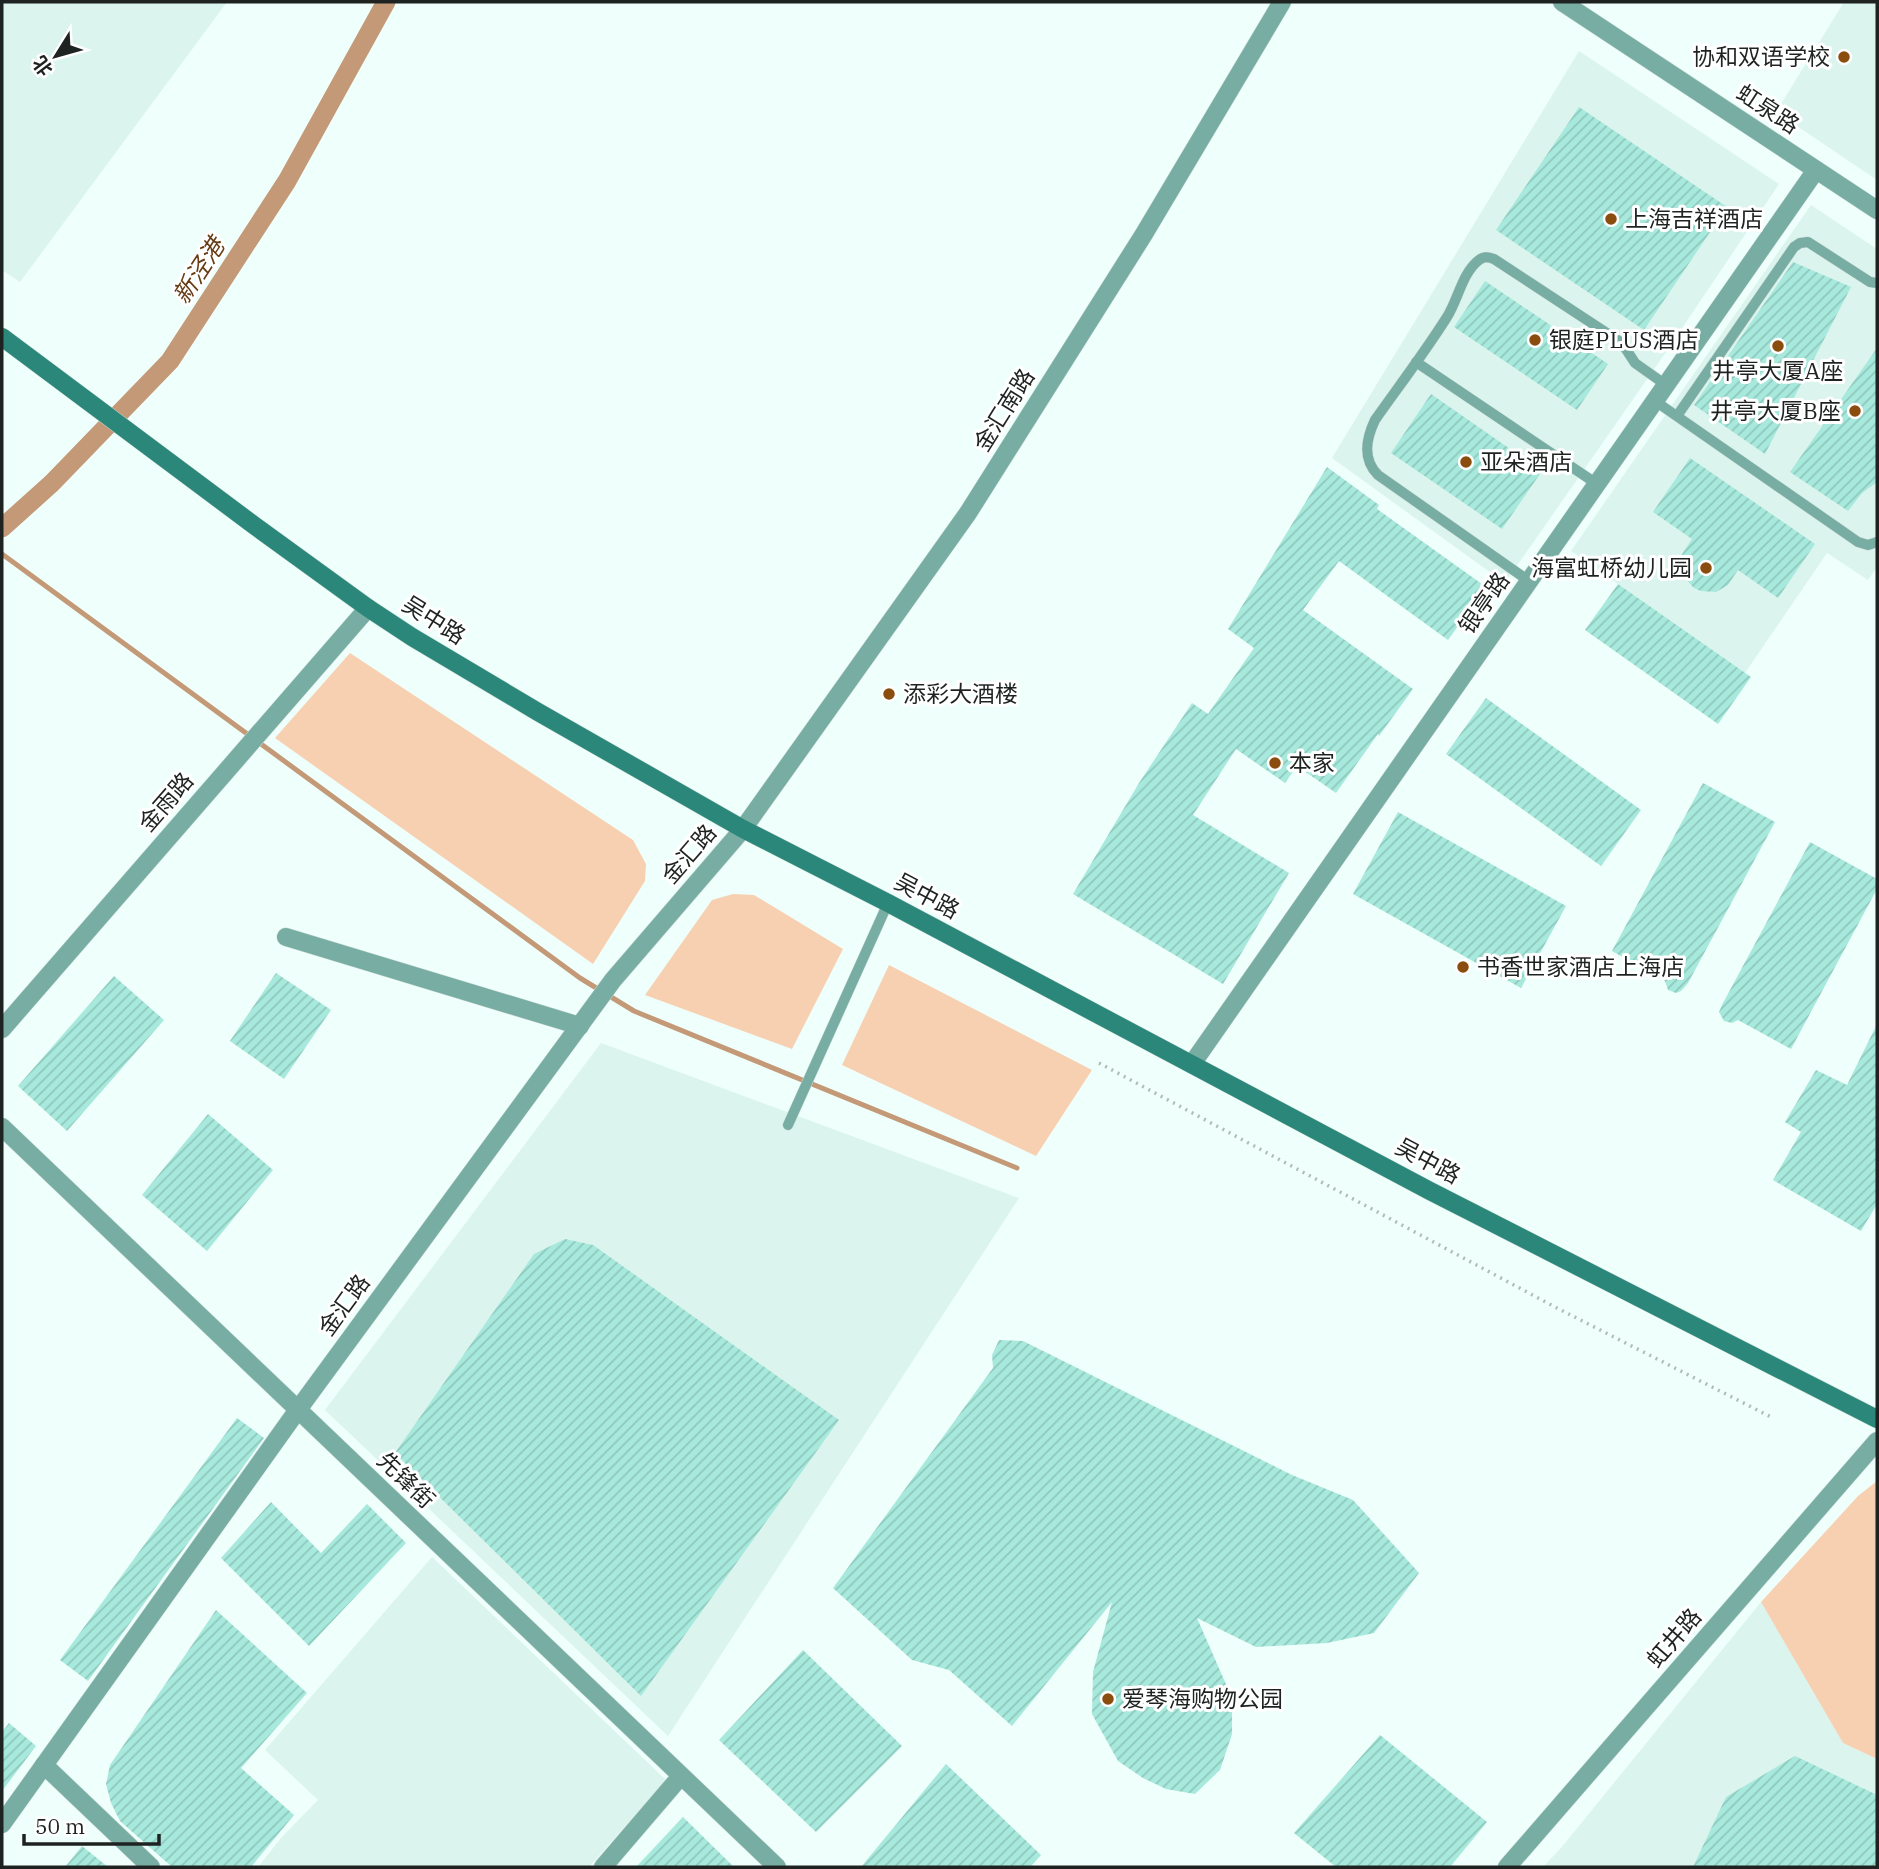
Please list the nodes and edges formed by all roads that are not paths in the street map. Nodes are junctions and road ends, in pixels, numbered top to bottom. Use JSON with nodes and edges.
{"nodes":[{"id":1,"x":1282,"y":2,"type":"edge"},
{"id":2,"x":1562,"y":2,"type":"edge"},
{"id":3,"x":1816,"y":170,"type":"junction"},
{"id":4,"x":1877,"y":210,"type":"edge"},
{"id":5,"x":1877,"y":283,"type":"edge"},
{"id":6,"x":2,"y":337,"type":"edge"},
{"id":7,"x":1416,"y":362,"type":"junction"},
{"id":8,"x":1666,"y":385,"type":"junction"},
{"id":9,"x":1655,"y":401,"type":"junction"},
{"id":10,"x":1676,"y":416,"type":"junction"},
{"id":11,"x":1597,"y":484,"type":"junction"},
{"id":12,"x":1877,"y":542,"type":"edge"},
{"id":13,"x":1529,"y":581,"type":"junction"},
{"id":14,"x":368,"y":608,"type":"junction"},
{"id":15,"x":743,"y":829,"type":"junction"},
{"id":16,"x":888,"y":903,"type":"junction"},
{"id":17,"x":286,"y":937,"type":"dead end"},
{"id":18,"x":585,"y":1019,"type":"junction"},
{"id":19,"x":2,"y":1029,"type":"edge"},
{"id":20,"x":1192,"y":1064,"type":"junction"},
{"id":21,"x":788,"y":1125,"type":"dead end"},
{"id":22,"x":2,"y":1127,"type":"edge"},
{"id":23,"x":297,"y":1411,"type":"junction"},
{"id":24,"x":1877,"y":1419,"type":"edge"},
{"id":25,"x":1877,"y":1441,"type":"edge"},
{"id":26,"x":44,"y":1765,"type":"junction"},
{"id":27,"x":681,"y":1776,"type":"junction"},
{"id":28,"x":2,"y":1824,"type":"edge"},
{"id":29,"x":151,"y":1867,"type":"edge"},
{"id":30,"x":603,"y":1867,"type":"edge"},
{"id":31,"x":777,"y":1867,"type":"edge"},
{"id":32,"x":1507,"y":1867,"type":"edge"}],
"edges":[{"from":1,"to":15,"type":"street","name":"金汇南路"},
{"from":2,"to":3,"type":"street","name":"虹泉路"},
{"from":3,"to":4,"type":"street","name":"虹泉路"},
{"from":3,"to":8,"type":"street","name":"银亭路"},
{"from":5,"to":10,"type":"lane"},
{"from":6,"to":14,"type":"main road","name":"吴中路"},
{"from":7,"to":8,"type":"lane"},
{"from":7,"to":11,"type":"lane"},
{"from":7,"to":13,"type":"lane"},
{"from":8,"to":9,"type":"street","name":"银亭路"},
{"from":9,"to":10,"type":"lane"},
{"from":9,"to":11,"type":"street","name":"银亭路"},
{"from":10,"to":12,"type":"lane"},
{"from":11,"to":13,"type":"street","name":"银亭路"},
{"from":13,"to":20,"type":"street","name":"银亭路"},
{"from":14,"to":15,"type":"main road","name":"吴中路"},
{"from":14,"to":19,"type":"street","name":"金雨路"},
{"from":15,"to":16,"type":"main road","name":"吴中路"},
{"from":15,"to":18,"type":"street","name":"金汇路"},
{"from":16,"to":20,"type":"main road","name":"吴中路"},
{"from":16,"to":21,"type":"lane"},
{"from":17,"to":18,"type":"street"},
{"from":18,"to":23,"type":"street","name":"金汇路"},
{"from":20,"to":24,"type":"main road","name":"吴中路"},
{"from":22,"to":23,"type":"street","name":"先锋街"},
{"from":23,"to":26,"type":"street","name":"金汇路"},
{"from":23,"to":27,"type":"street","name":"先锋街"},
{"from":25,"to":32,"type":"street","name":"虹井路"},
{"from":26,"to":28,"type":"street","name":"金汇路"},
{"from":26,"to":29,"type":"street"},
{"from":27,"to":30,"type":"street"},
{"from":27,"to":31,"type":"street","name":"先锋街"}]}
